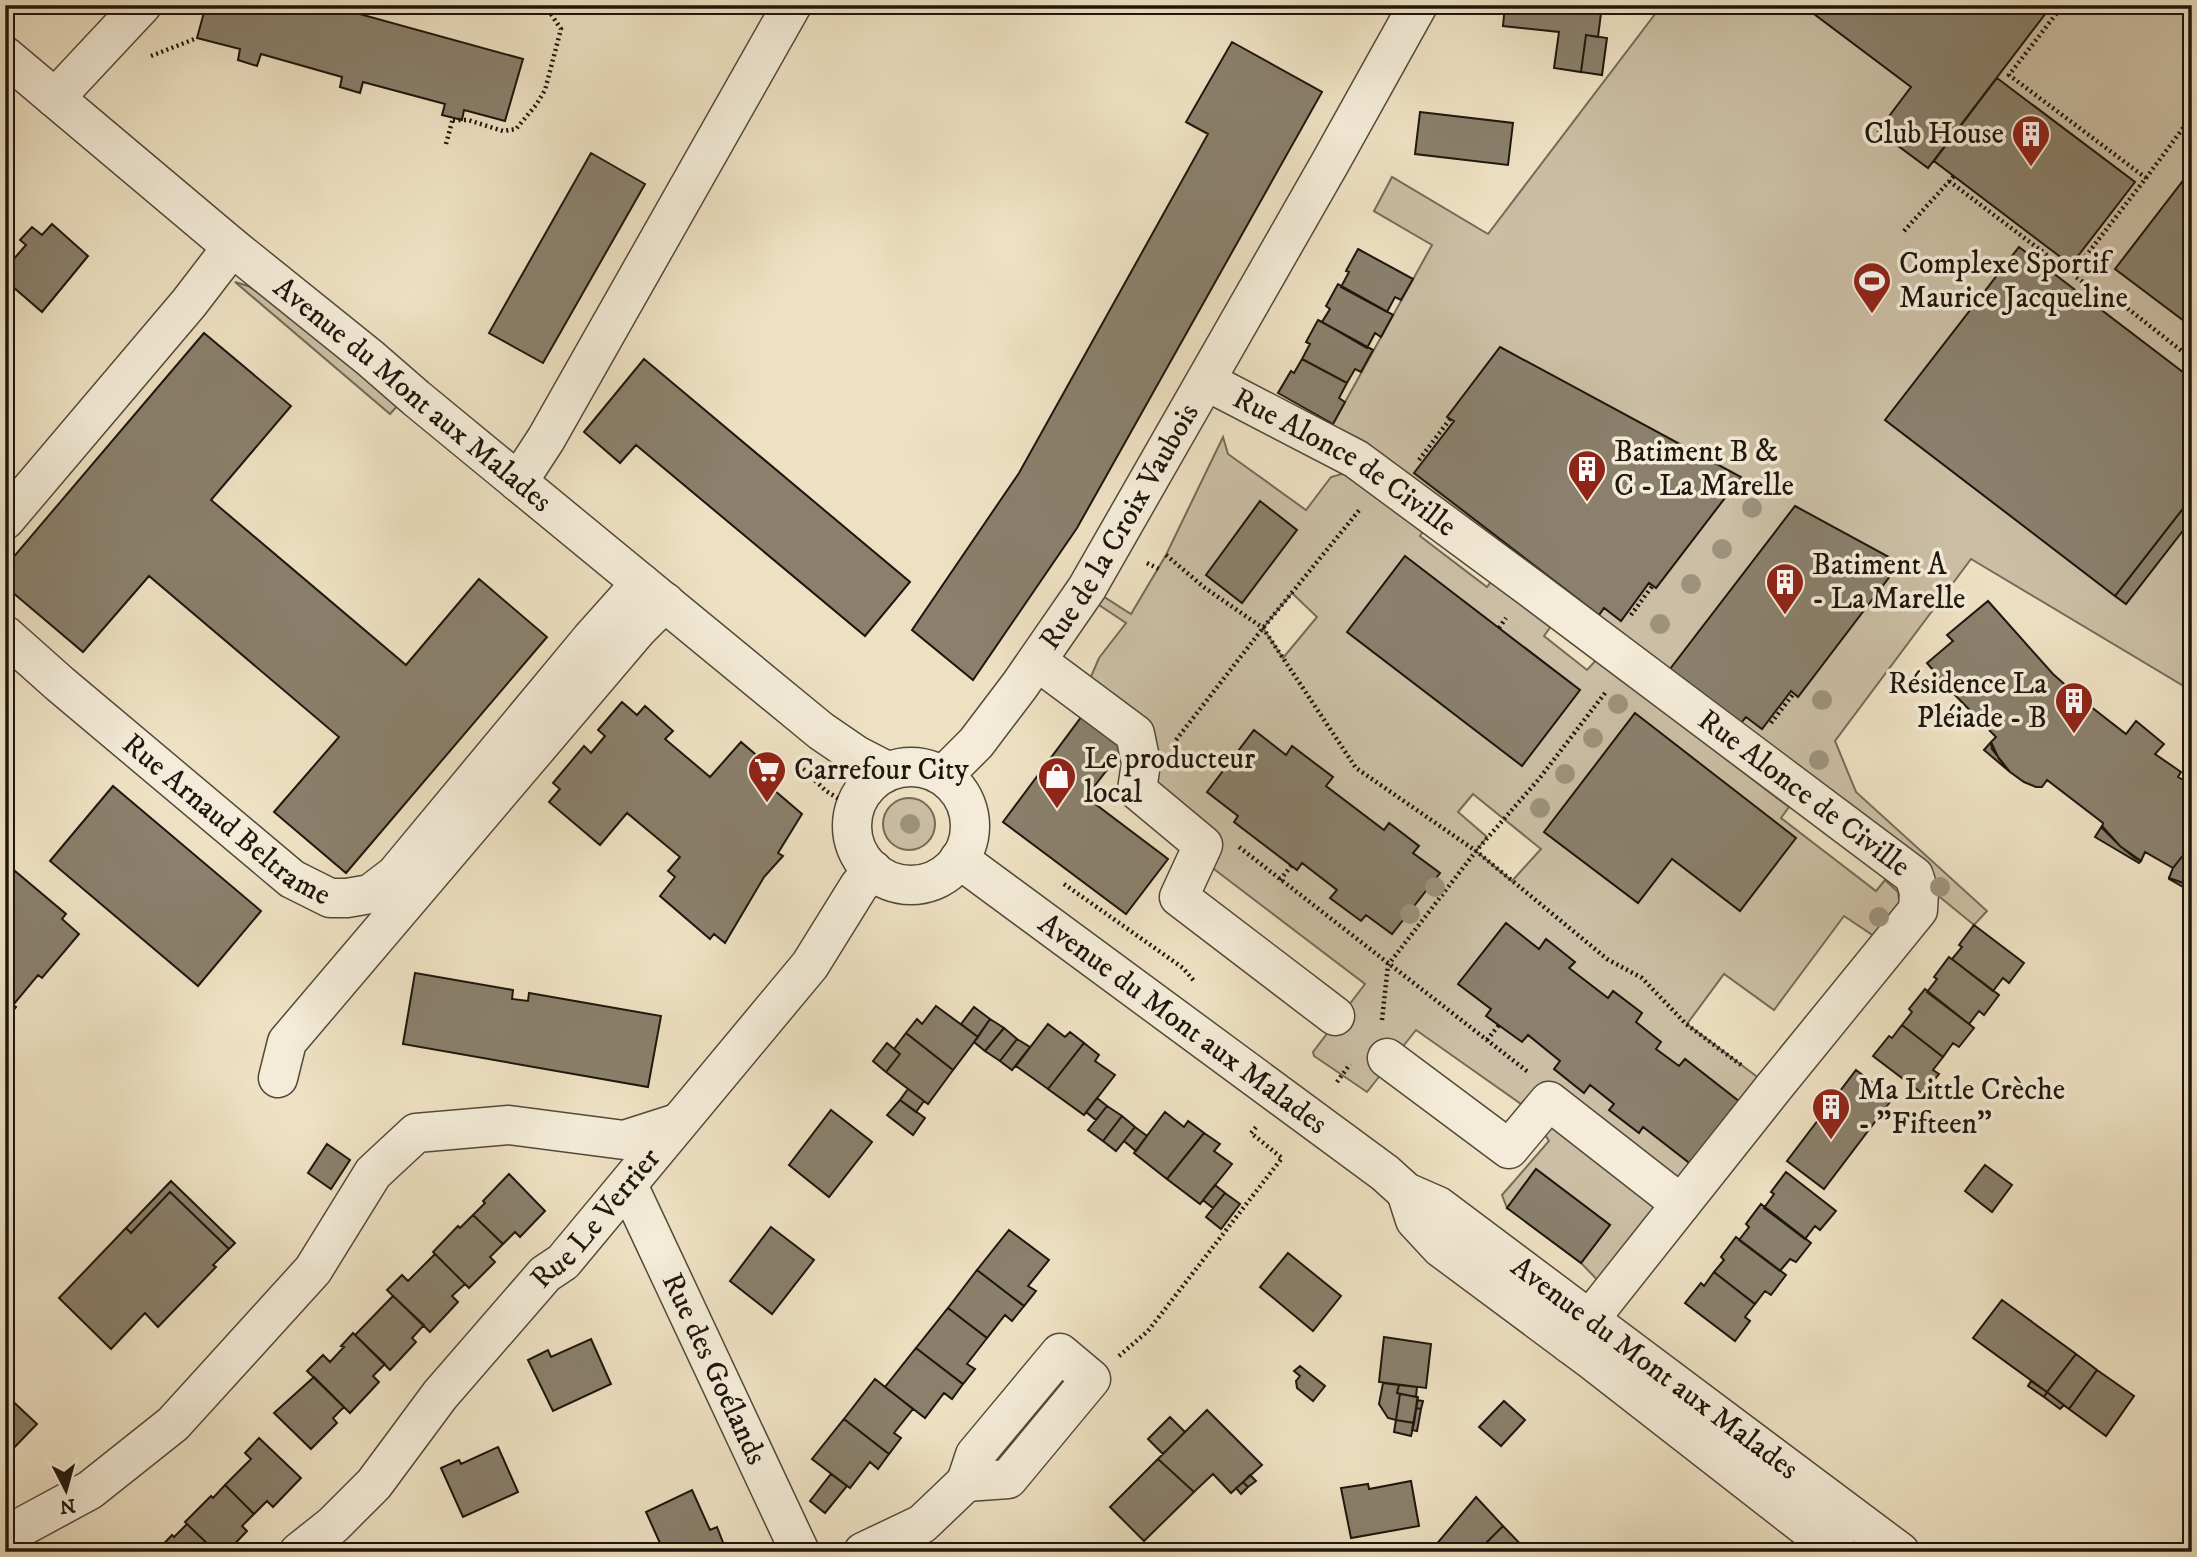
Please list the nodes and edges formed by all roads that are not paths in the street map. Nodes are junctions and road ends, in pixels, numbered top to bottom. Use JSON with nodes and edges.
{"nodes":[{"id":1,"x":142,"y":5,"type":"edge"},
{"id":2,"x":792,"y":5,"type":"edge"},
{"id":3,"x":1418,"y":5,"type":"edge"},
{"id":4,"x":5,"y":56,"type":"edge"},
{"id":5,"x":55,"y":98,"type":"junction"},
{"id":6,"x":232,"y":247,"type":"junction"},
{"id":7,"x":1206,"y":381,"type":"junction"},
{"id":8,"x":518,"y":482,"type":"junction"},
{"id":9,"x":5,"y":520,"type":"edge"},
{"id":10,"x":653,"y":593,"type":"junction"},
{"id":11,"x":5,"y":635,"type":"edge"},
{"id":12,"x":1037,"y":661,"type":"junction"},
{"id":13,"x":947,"y":778,"type":"junction"},
{"id":14,"x":873,"y":783,"type":"junction"},
{"id":15,"x":959,"y":859,"type":"junction"},
{"id":16,"x":873,"y":870,"type":"junction"},
{"id":17,"x":1335,"y":1016,"type":"dead end"},
{"id":18,"x":1387,"y":1058,"type":"dead end"},
{"id":19,"x":278,"y":1078,"type":"dead end"},
{"id":20,"x":677,"y":1123,"type":"junction"},
{"id":21,"x":628,"y":1185,"type":"junction"},
{"id":22,"x":1681,"y":1203,"type":"junction"},
{"id":23,"x":1586,"y":1324,"type":"junction"},
{"id":24,"x":1091,"y":1379,"type":"road end"},
{"id":25,"x":5,"y":1536,"type":"edge"},
{"id":26,"x":299,"y":1552,"type":"edge"},
{"id":27,"x":800,"y":1552,"type":"edge"},
{"id":28,"x":863,"y":1552,"type":"edge"},
{"id":29,"x":1838,"y":1552,"type":"edge"},
{"id":30,"x":1900,"y":1552,"type":"edge"}],
"edges":[{"from":1,"to":5,"type":"street"},
{"from":2,"to":8,"type":"street"},
{"from":3,"to":7,"type":"street","name":"Rue de la Croix Vaubois"},
{"from":4,"to":5,"type":"street","name":"Avenue du Mont aux Malades"},
{"from":5,"to":6,"type":"street","name":"Avenue du Mont aux Malades"},
{"from":6,"to":8,"type":"street","name":"Avenue du Mont aux Malades"},
{"from":6,"to":9,"type":"street"},
{"from":7,"to":12,"type":"street","name":"Rue de la Croix Vaubois"},
{"from":7,"to":22,"type":"street","name":"Rue Alonce de Civille"},
{"from":8,"to":10,"type":"street","name":"Avenue du Mont aux Malades"},
{"from":10,"to":11,"type":"street","name":"Rue Arnaud Beltrame"},
{"from":10,"to":14,"type":"street","name":"Avenue du Mont aux Malades"},
{"from":10,"to":19,"type":"street"},
{"from":12,"to":13,"type":"street","name":"Rue de la Croix Vaubois"},
{"from":12,"to":17,"type":"street"},
{"from":13,"to":14,"type":"street"},
{"from":13,"to":15,"type":"street"},
{"from":14,"to":16,"type":"street"},
{"from":15,"to":16,"type":"street"},
{"from":15,"to":23,"type":"street","name":"Avenue du Mont aux Malades"},
{"from":16,"to":20,"type":"street","name":"Rue Le Verrier"},
{"from":18,"to":22,"type":"street"},
{"from":20,"to":21,"type":"street","name":"Rue Le Verrier"},
{"from":20,"to":25,"type":"street"},
{"from":21,"to":26,"type":"street","name":"Rue Le Verrier"},
{"from":21,"to":27,"type":"street","name":"Rue des Goélands"},
{"from":22,"to":23,"type":"street","name":"Rue Alonce de Civille"},
{"from":23,"to":29,"type":"street","name":"Avenue du Mont aux Malades"},
{"from":23,"to":30,"type":"street","name":"Avenue du Mont aux Malades"},
{"from":24,"to":28,"type":"street"}]}
